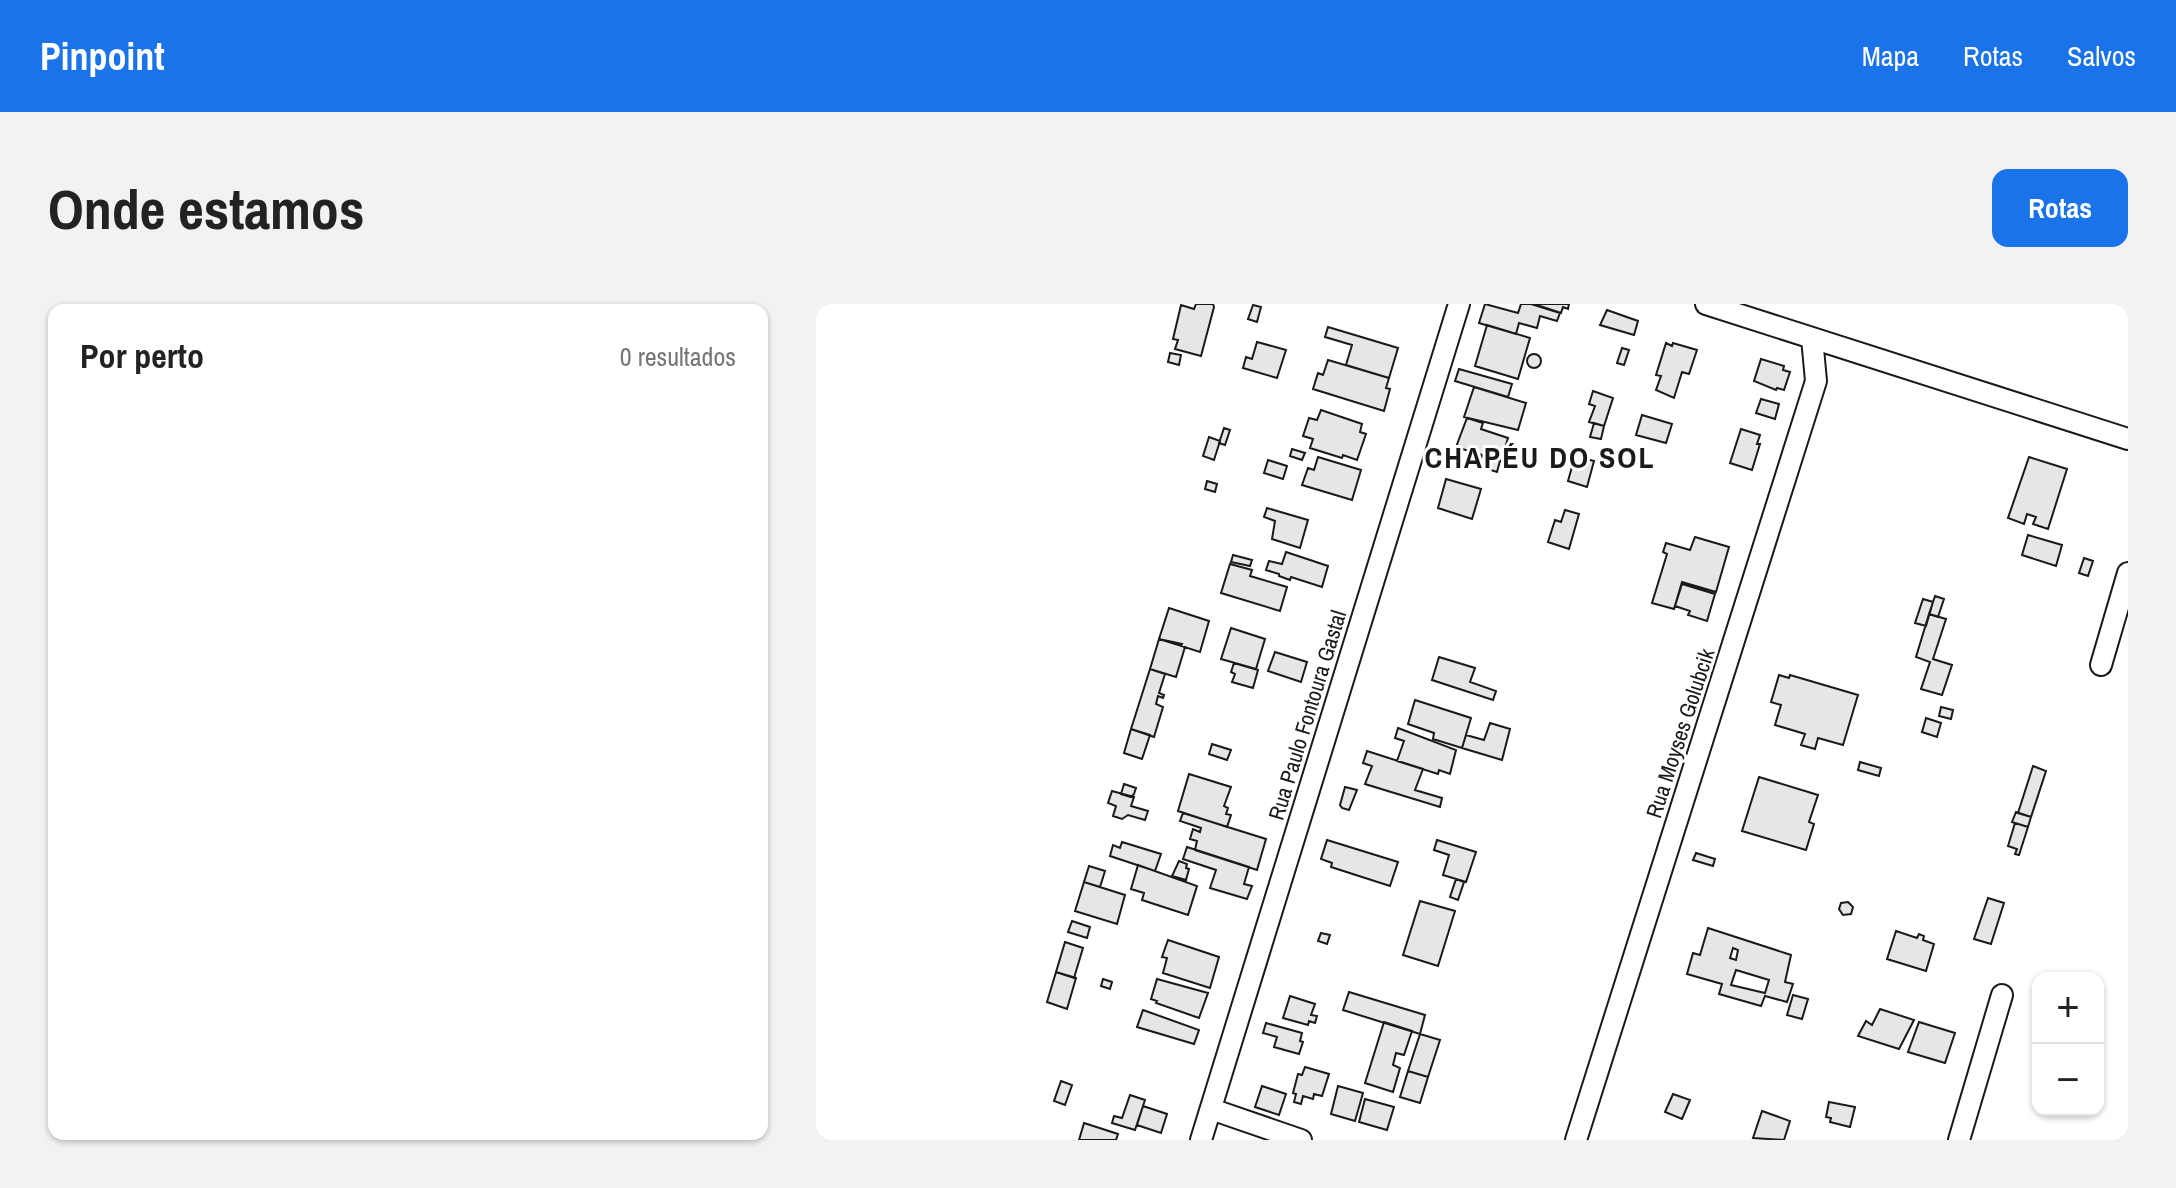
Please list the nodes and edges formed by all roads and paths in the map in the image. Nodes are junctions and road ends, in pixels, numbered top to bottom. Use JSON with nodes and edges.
{"nodes":[{"id":1,"x":1459,"y":304,"type":"edge"},
{"id":2,"x":1706,"y":304,"type":"edge"},
{"id":3,"x":1812,"y":338,"type":"junction"},
{"id":4,"x":2128,"y":439,"type":"edge"},
{"id":5,"x":2128,"y":573,"type":"edge"},
{"id":6,"x":2101,"y":665,"type":"dead end"},
{"id":7,"x":2002,"y":995,"type":"dead end"},
{"id":8,"x":1211,"y":1109,"type":"junction"},
{"id":9,"x":1201,"y":1140,"type":"edge"},
{"id":10,"x":1301,"y":1140,"type":"edge"},
{"id":11,"x":1576,"y":1140,"type":"edge"},
{"id":12,"x":1959,"y":1140,"type":"edge"}],
"edges":[{"from":1,"to":8,"type":"street","name":"Rua Paulo Fontoura Gastal"},
{"from":2,"to":3,"type":"street"},
{"from":3,"to":4,"type":"street"},
{"from":3,"to":11,"type":"street","name":"Rua Moyses Golubcik"},
{"from":5,"to":6,"type":"street"},
{"from":7,"to":12,"type":"street"},
{"from":8,"to":9,"type":"street","name":"Rua Paulo Fontoura Gastal"},
{"from":8,"to":10,"type":"street"}]}
